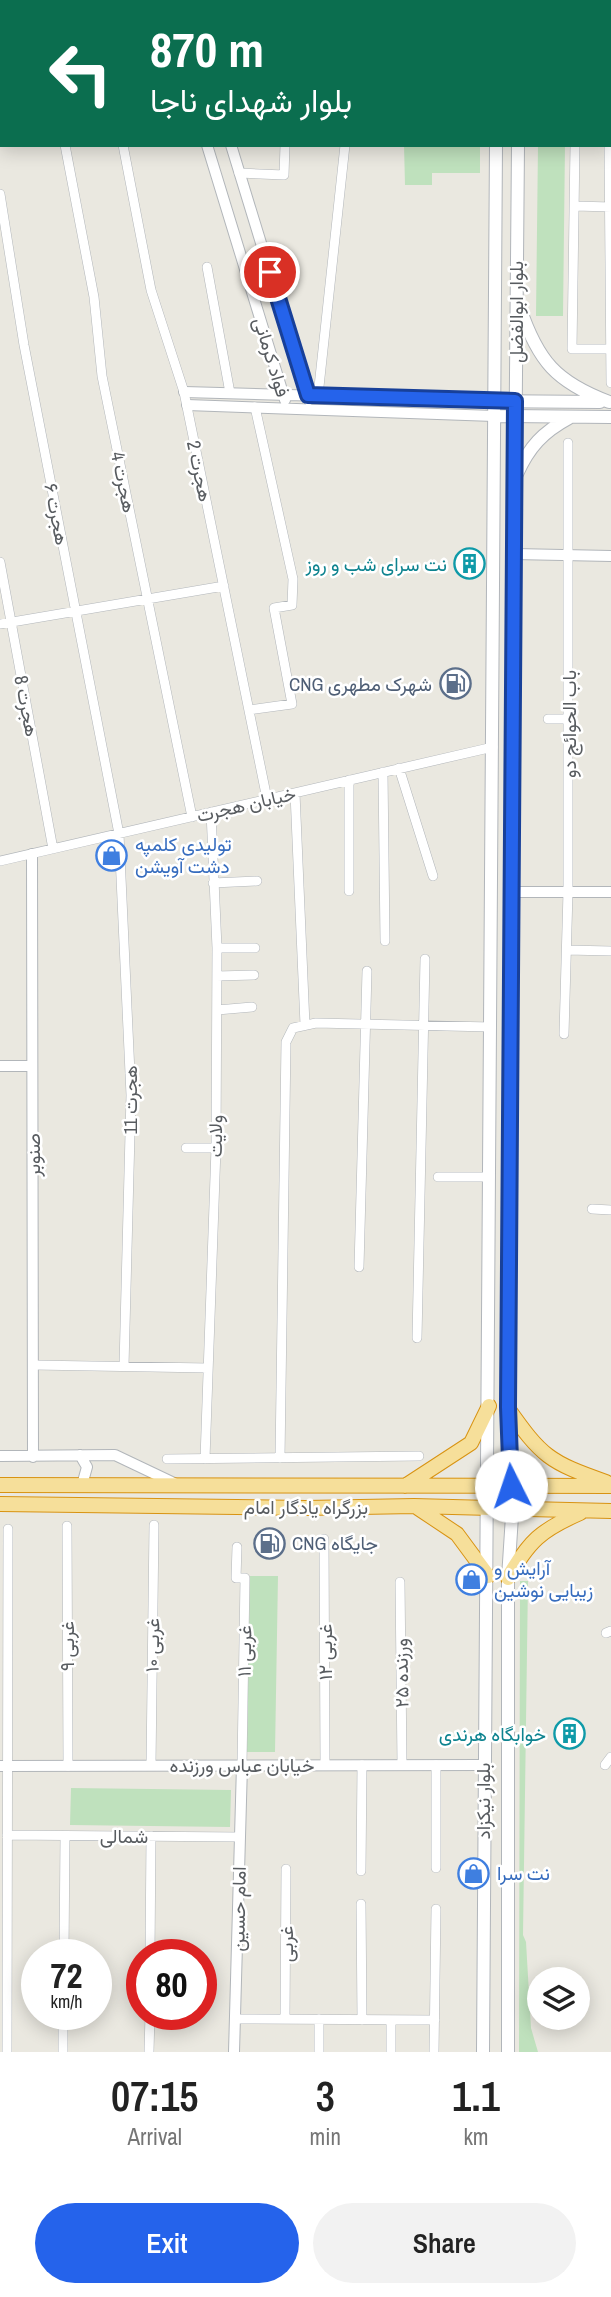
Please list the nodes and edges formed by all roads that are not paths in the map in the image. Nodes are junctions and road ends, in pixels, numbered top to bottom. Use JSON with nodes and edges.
{"nodes":[{"id":1,"x":65,"y":147,"type":"edge"},
{"id":2,"x":123,"y":147,"type":"edge"},
{"id":3,"x":208,"y":147,"type":"edge"},
{"id":4,"x":231,"y":147,"type":"edge"},
{"id":5,"x":285,"y":147,"type":"edge"},
{"id":6,"x":345,"y":147,"type":"edge"},
{"id":7,"x":496,"y":147,"type":"edge"},
{"id":8,"x":518,"y":147,"type":"edge"},
{"id":9,"x":575,"y":147,"type":"edge"},
{"id":10,"x":609,"y":147,"type":"edge"},
{"id":11,"x":239,"y":173,"type":"junction"},
{"id":12,"x":0,"y":194,"type":"edge"},
{"id":13,"x":575,"y":206,"type":"junction"},
{"id":14,"x":610,"y":207,"type":"edge"},
{"id":15,"x":207,"y":267,"type":"dead end"},
{"id":16,"x":610,"y":292,"type":"edge"},
{"id":17,"x":516,"y":297,"type":"junction"},
{"id":18,"x":609,"y":349,"type":"junction"},
{"id":19,"x":610,"y":383,"type":"edge"},
{"id":20,"x":184,"y":392,"type":"junction"},
{"id":21,"x":230,"y":393,"type":"junction"},
{"id":22,"x":283,"y":395,"type":"junction"},
{"id":23,"x":313,"y":396,"type":"junction"},
{"id":24,"x":494,"y":401,"type":"junction"},
{"id":25,"x":515,"y":401,"type":"junction"},
{"id":26,"x":610,"y":402,"type":"edge"},
{"id":27,"x":187,"y":405,"type":"junction"},
{"id":28,"x":255,"y":407,"type":"junction"},
{"id":29,"x":287,"y":408,"type":"junction"},
{"id":30,"x":312,"y":409,"type":"junction"},
{"id":31,"x":494,"y":416,"type":"junction"},
{"id":32,"x":515,"y":416,"type":"junction"},
{"id":33,"x":572,"y":416,"type":"junction"},
{"id":34,"x":611,"y":417,"type":"edge"},
{"id":35,"x":568,"y":443,"type":"dead end"},
{"id":36,"x":515,"y":481,"type":"junction"},
{"id":37,"x":514,"y":554,"type":"junction"},
{"id":38,"x":570,"y":555,"type":"junction"},
{"id":39,"x":611,"y":556,"type":"edge"},
{"id":40,"x":0,"y":562,"type":"edge"},
{"id":41,"x":224,"y":586,"type":"junction"},
{"id":42,"x":149,"y":598,"type":"junction"},
{"id":43,"x":77,"y":611,"type":"junction"},
{"id":44,"x":11,"y":622,"type":"junction"},
{"id":45,"x":0,"y":624,"type":"edge"},
{"id":46,"x":249,"y":710,"type":"junction"},
{"id":47,"x":548,"y":719,"type":"dead end"},
{"id":48,"x":569,"y":719,"type":"junction"},
{"id":49,"x":493,"y":747,"type":"junction"},
{"id":50,"x":399,"y":768,"type":"junction"},
{"id":51,"x":383,"y":772,"type":"junction"},
{"id":52,"x":349,"y":780,"type":"junction"},
{"id":53,"x":295,"y":793,"type":"junction"},
{"id":54,"x":267,"y":799,"type":"junction"},
{"id":55,"x":211,"y":812,"type":"junction"},
{"id":56,"x":192,"y":817,"type":"junction"},
{"id":57,"x":119,"y":834,"type":"junction"},
{"id":58,"x":53,"y":849,"type":"junction"},
{"id":59,"x":32,"y":854,"type":"junction"},
{"id":60,"x":0,"y":861,"type":"edge"},
{"id":61,"x":433,"y":876,"type":"dead end"},
{"id":62,"x":257,"y":881,"type":"dead end"},
{"id":63,"x":213,"y":883,"type":"junction"},
{"id":64,"x":349,"y":891,"type":"dead end"},
{"id":65,"x":512,"y":892,"type":"junction"},
{"id":66,"x":568,"y":892,"type":"junction"},
{"id":67,"x":611,"y":892,"type":"edge"},
{"id":68,"x":385,"y":941,"type":"dead end"},
{"id":69,"x":217,"y":948,"type":"junction"},
{"id":70,"x":255,"y":948,"type":"dead end"},
{"id":71,"x":567,"y":950,"type":"junction"},
{"id":72,"x":611,"y":951,"type":"edge"},
{"id":73,"x":425,"y":959,"type":"dead end"},
{"id":74,"x":367,"y":971,"type":"dead end"},
{"id":75,"x":254,"y":975,"type":"dead end"},
{"id":76,"x":217,"y":976,"type":"junction"},
{"id":77,"x":252,"y":1007,"type":"dead end"},
{"id":78,"x":217,"y":1010,"type":"junction"},
{"id":79,"x":366,"y":1024,"type":"junction"},
{"id":80,"x":305,"y":1025,"type":"junction"},
{"id":81,"x":423,"y":1027,"type":"junction"},
{"id":82,"x":491,"y":1027,"type":"junction"},
{"id":83,"x":564,"y":1034,"type":"dead end"},
{"id":84,"x":0,"y":1066,"type":"edge"},
{"id":85,"x":32,"y":1066,"type":"junction"},
{"id":86,"x":490,"y":1145,"type":"junction"},
{"id":87,"x":509,"y":1146,"type":"junction"},
{"id":88,"x":186,"y":1148,"type":"dead end"},
{"id":89,"x":216,"y":1148,"type":"junction"},
{"id":90,"x":438,"y":1177,"type":"dead end"},
{"id":91,"x":490,"y":1177,"type":"junction"},
{"id":92,"x":592,"y":1209,"type":"dead end"},
{"id":93,"x":611,"y":1210,"type":"edge"},
{"id":94,"x":359,"y":1268,"type":"dead end"},
{"id":95,"x":417,"y":1338,"type":"dead end"},
{"id":96,"x":34,"y":1365,"type":"junction"},
{"id":97,"x":124,"y":1366,"type":"junction"},
{"id":98,"x":208,"y":1367,"type":"junction"},
{"id":99,"x":489,"y":1406,"type":"junction"},
{"id":100,"x":508,"y":1407,"type":"junction"},
{"id":101,"x":80,"y":1455,"type":"junction"},
{"id":102,"x":0,"y":1456,"type":"edge"},
{"id":103,"x":419,"y":1456,"type":"dead end"},
{"id":104,"x":33,"y":1457,"type":"junction"},
{"id":105,"x":280,"y":1458,"type":"junction"},
{"id":106,"x":167,"y":1459,"type":"dead end"},
{"id":107,"x":205,"y":1459,"type":"junction"},
{"id":108,"x":0,"y":1485,"type":"edge"},
{"id":109,"x":82,"y":1485,"type":"junction"},
{"id":110,"x":179,"y":1485,"type":"junction"},
{"id":111,"x":488,"y":1485,"type":"junction"},
{"id":112,"x":611,"y":1485,"type":"edge"},
{"id":113,"x":405,"y":1486,"type":"junction"},
{"id":114,"x":509,"y":1486,"type":"junction"},
{"id":115,"x":0,"y":1504,"type":"edge"},
{"id":116,"x":414,"y":1506,"type":"junction"},
{"id":117,"x":488,"y":1509,"type":"junction"},
{"id":118,"x":512,"y":1510,"type":"junction"},
{"id":119,"x":586,"y":1511,"type":"junction"},
{"id":120,"x":611,"y":1511,"type":"edge"},
{"id":121,"x":67,"y":1525,"type":"dead end"},
{"id":122,"x":154,"y":1525,"type":"dead end"},
{"id":123,"x":8,"y":1529,"type":"dead end"},
{"id":124,"x":324,"y":1539,"type":"dead end"},
{"id":125,"x":237,"y":1547,"type":"dead end"},
{"id":126,"x":488,"y":1576,"type":"junction"},
{"id":127,"x":508,"y":1578,"type":"junction"},
{"id":128,"x":400,"y":1582,"type":"dead end"},
{"id":129,"x":151,"y":1765,"type":"junction"},
{"id":130,"x":242,"y":1765,"type":"junction"},
{"id":131,"x":325,"y":1765,"type":"junction"},
{"id":132,"x":362,"y":1765,"type":"junction"},
{"id":133,"x":402,"y":1765,"type":"junction"},
{"id":134,"x":436,"y":1765,"type":"junction"},
{"id":135,"x":483,"y":1765,"type":"junction"},
{"id":136,"x":508,"y":1765,"type":"junction"},
{"id":137,"x":4,"y":1766,"type":"edge"},
{"id":138,"x":68,"y":1766,"type":"junction"},
{"id":139,"x":8,"y":1835,"type":"junction"},
{"id":140,"x":65,"y":1836,"type":"junction"},
{"id":141,"x":151,"y":1836,"type":"junction"},
{"id":142,"x":240,"y":1837,"type":"junction"},
{"id":143,"x":436,"y":1868,"type":"dead end"},
{"id":144,"x":286,"y":1869,"type":"dead end"},
{"id":145,"x":361,"y":1871,"type":"dead end"},
{"id":146,"x":360,"y":1904,"type":"dead end"},
{"id":147,"x":436,"y":1909,"type":"dead end"},
{"id":148,"x":64,"y":1939,"type":"edge"},
{"id":149,"x":150,"y":1939,"type":"edge"},
{"id":150,"x":235,"y":2019,"type":"junction"},
{"id":151,"x":285,"y":2019,"type":"junction"},
{"id":152,"x":319,"y":2019,"type":"junction"},
{"id":153,"x":362,"y":2020,"type":"junction"},
{"id":154,"x":391,"y":2020,"type":"junction"},
{"id":155,"x":435,"y":2020,"type":"junction"},
{"id":156,"x":64,"y":2030,"type":"edge"},
{"id":157,"x":150,"y":2030,"type":"edge"},
{"id":158,"x":7,"y":2052,"type":"edge"},
{"id":159,"x":63,"y":2052,"type":"edge"},
{"id":160,"x":149,"y":2052,"type":"edge"},
{"id":161,"x":234,"y":2052,"type":"edge"},
{"id":162,"x":319,"y":2052,"type":"edge"},
{"id":163,"x":391,"y":2052,"type":"edge"},
{"id":164,"x":433,"y":2052,"type":"edge"},
{"id":165,"x":482,"y":2052,"type":"edge"},
{"id":166,"x":508,"y":2052,"type":"edge"}],
"edges":[{"from":1,"to":42,"type":"street","name":"هجرت 4"},
{"from":2,"to":20,"type":"street","name":"هجرت 2"},
{"from":3,"to":22,"type":"street","name":"فواد کرمانی"},
{"from":4,"to":11,"type":"street","name":"فواد کرمانی"},
{"from":5,"to":11,"type":"street"},
{"from":6,"to":23,"type":"street"},
{"from":7,"to":24,"type":"main road","name":"بلوار ابوالفضل"},
{"from":8,"to":17,"type":"main road","name":"بلوار ابوالفضل"},
{"from":9,"to":13,"type":"street"},
{"from":10,"to":14,"type":"street"},
{"from":11,"to":23,"type":"street","name":"فواد کرمانی"},
{"from":12,"to":43,"type":"street","name":"هجرت ۶"},
{"from":13,"to":14,"type":"street"},
{"from":13,"to":18,"type":"street"},
{"from":14,"to":16,"type":"street"},
{"from":15,"to":21,"type":"street"},
{"from":16,"to":18,"type":"street"},
{"from":17,"to":25,"type":"main road","name":"بلوار ابوالفضل"},
{"from":17,"to":26,"type":"main road"},
{"from":18,"to":19,"type":"street"},
{"from":20,"to":21,"type":"street"},
{"from":20,"to":27,"type":"street","name":"هجرت 2"},
{"from":21,"to":22,"type":"street"},
{"from":22,"to":23,"type":"street"},
{"from":22,"to":29,"type":"street","name":"فواد کرمانی"},
{"from":23,"to":24,"type":"street"},
{"from":23,"to":30,"type":"street","name":"فواد کرمانی"},
{"from":24,"to":25,"type":"main road"},
{"from":24,"to":31,"type":"main road","name":"بلوار ابوالفضل"},
{"from":25,"to":26,"type":"main road"},
{"from":25,"to":32,"type":"main road","name":"بلوار ابوالفضل"},
{"from":27,"to":28,"type":"street"},
{"from":27,"to":41,"type":"street","name":"هجرت 2"},
{"from":28,"to":29,"type":"street"},
{"from":28,"to":46,"type":"street"},
{"from":29,"to":30,"type":"street"},
{"from":30,"to":31,"type":"street"},
{"from":31,"to":32,"type":"main road"},
{"from":31,"to":49,"type":"main road","name":"بلوار ابوالفضل"},
{"from":32,"to":33,"type":"main road"},
{"from":32,"to":36,"type":"main road","name":"بلوار ابوالفضل"},
{"from":33,"to":34,"type":"main road"},
{"from":33,"to":36,"type":"main road"},
{"from":35,"to":38,"type":"street","name":"باب الحوائج دو"},
{"from":36,"to":37,"type":"main road","name":"بلوار ابوالفضل"},
{"from":37,"to":38,"type":"street"},
{"from":37,"to":65,"type":"main road","name":"بلوار ابوالفضل"},
{"from":38,"to":39,"type":"street"},
{"from":38,"to":48,"type":"street","name":"باب الحوائج دو"},
{"from":40,"to":44,"type":"street","name":"هجرت 8"},
{"from":41,"to":42,"type":"street"},
{"from":41,"to":46,"type":"street","name":"هجرت 2"},
{"from":42,"to":43,"type":"street"},
{"from":42,"to":56,"type":"street","name":"هجرت 4"},
{"from":43,"to":44,"type":"street"},
{"from":43,"to":57,"type":"street","name":"هجرت ۶"},
{"from":44,"to":45,"type":"street"},
{"from":44,"to":58,"type":"street","name":"هجرت 8"},
{"from":46,"to":54,"type":"street","name":"هجرت 2"},
{"from":47,"to":48,"type":"street"},
{"from":48,"to":66,"type":"street","name":"باب الحوائج دو"},
{"from":49,"to":50,"type":"street","name":"خیابان هجرت"},
{"from":49,"to":82,"type":"main road","name":"بلوار ابوالفضل"},
{"from":50,"to":51,"type":"street","name":"خیابان هجرت"},
{"from":50,"to":61,"type":"street"},
{"from":51,"to":52,"type":"street","name":"خیابان هجرت"},
{"from":51,"to":68,"type":"street"},
{"from":52,"to":53,"type":"street","name":"خیابان هجرت"},
{"from":52,"to":64,"type":"street"},
{"from":53,"to":54,"type":"street","name":"خیابان هجرت"},
{"from":53,"to":80,"type":"street"},
{"from":54,"to":55,"type":"street","name":"خیابان هجرت"},
{"from":55,"to":56,"type":"street","name":"خیابان هجرت"},
{"from":55,"to":63,"type":"street","name":"ولایت"},
{"from":56,"to":57,"type":"street","name":"خیابان هجرت"},
{"from":57,"to":58,"type":"street","name":"خیابان هجرت"},
{"from":57,"to":97,"type":"street","name":"هجرت 11"},
{"from":58,"to":59,"type":"street","name":"خیابان هجرت"},
{"from":59,"to":60,"type":"street","name":"خیابان هجرت"},
{"from":59,"to":85,"type":"street","name":"صنوبر"},
{"from":62,"to":63,"type":"street"},
{"from":63,"to":69,"type":"street","name":"ولایت"},
{"from":65,"to":66,"type":"street"},
{"from":65,"to":87,"type":"main road","name":"بلوار ابوالفضل"},
{"from":66,"to":67,"type":"street"},
{"from":66,"to":71,"type":"street","name":"باب الحوائج دو"},
{"from":69,"to":70,"type":"street"},
{"from":69,"to":76,"type":"street","name":"ولایت"},
{"from":71,"to":72,"type":"street"},
{"from":71,"to":83,"type":"street","name":"باب الحوائج دو"},
{"from":73,"to":81,"type":"street"},
{"from":74,"to":79,"type":"street"},
{"from":75,"to":76,"type":"street"},
{"from":76,"to":78,"type":"street","name":"ولایت"},
{"from":77,"to":78,"type":"street"},
{"from":78,"to":89,"type":"street","name":"ولایت"},
{"from":79,"to":80,"type":"street"},
{"from":79,"to":81,"type":"street"},
{"from":79,"to":94,"type":"street"},
{"from":80,"to":105,"type":"street"},
{"from":81,"to":82,"type":"street"},
{"from":81,"to":95,"type":"street"},
{"from":82,"to":86,"type":"main road","name":"بلوار ابوالفضل"},
{"from":84,"to":85,"type":"street"},
{"from":85,"to":96,"type":"street","name":"صنوبر"},
{"from":86,"to":87,"type":"main road"},
{"from":86,"to":91,"type":"main road","name":"بلوار ابوالفضل"},
{"from":87,"to":100,"type":"main road","name":"بلوار ابوالفضل"},
{"from":88,"to":89,"type":"street"},
{"from":89,"to":98,"type":"street","name":"ولایت"},
{"from":90,"to":91,"type":"street"},
{"from":91,"to":99,"type":"main road","name":"بلوار ابوالفضل"},
{"from":92,"to":93,"type":"street"},
{"from":96,"to":97,"type":"street"},
{"from":96,"to":104,"type":"street","name":"صنوبر"},
{"from":97,"to":98,"type":"street"},
{"from":98,"to":107,"type":"street","name":"ولایت"},
{"from":99,"to":111,"type":"main road","name":"بلوار ابوالفضل"},
{"from":99,"to":113,"type":"highway"},
{"from":100,"to":112,"type":"highway"},
{"from":100,"to":114,"type":"main road","name":"بلوار ابوالفضل"},
{"from":101,"to":104,"type":"street"},
{"from":101,"to":109,"type":"street"},
{"from":101,"to":110,"type":"street"},
{"from":102,"to":104,"type":"street"},
{"from":103,"to":105,"type":"street"},
{"from":105,"to":107,"type":"street"},
{"from":106,"to":107,"type":"street"},
{"from":108,"to":109,"type":"highway","name":"بزرگراه یادگار امام"},
{"from":109,"to":110,"type":"highway","name":"بزرگراه یادگار امام"},
{"from":110,"to":113,"type":"highway","name":"بزرگراه یادگار امام"},
{"from":111,"to":113,"type":"highway","name":"بزرگراه یادگار امام"},
{"from":111,"to":114,"type":"highway","name":"بزرگراه یادگار امام"},
{"from":111,"to":117,"type":"main road","name":"بلوار ابوالفضل"},
{"from":112,"to":114,"type":"highway","name":"بزرگراه یادگار امام"},
{"from":114,"to":118,"type":"main road","name":"بلوار ابوالفضل"},
{"from":115,"to":116,"type":"highway","name":"بزرگراه یادگار امام"},
{"from":116,"to":117,"type":"highway","name":"بزرگراه یادگار امام"},
{"from":116,"to":126,"type":"highway"},
{"from":117,"to":118,"type":"highway","name":"بزرگراه یادگار امام"},
{"from":117,"to":126,"type":"main road","name":"بلوار نیکزاد"},
{"from":118,"to":119,"type":"highway","name":"بزرگراه یادگار امام"},
{"from":118,"to":127,"type":"main road","name":"بلوار نیکزاد"},
{"from":119,"to":120,"type":"highway","name":"بزرگراه یادگار امام"},
{"from":119,"to":127,"type":"highway"},
{"from":121,"to":138,"type":"street","name":"غربی ۹"},
{"from":122,"to":129,"type":"street","name":"غربی ۱۰"},
{"from":123,"to":137,"type":"street"},
{"from":124,"to":131,"type":"street","name":"غربی ۱۲"},
{"from":125,"to":130,"type":"street","name":"غربی ۱۱"},
{"from":126,"to":135,"type":"main road","name":"بلوار نیکزاد"},
{"from":127,"to":136,"type":"main road","name":"بلوار نیکزاد"},
{"from":128,"to":133,"type":"street","name":"ورزنده ۲۵"},
{"from":129,"to":130,"type":"street","name":"خیابان عباس ورزنده"},
{"from":129,"to":138,"type":"street","name":"خیابان عباس ورزنده"},
{"from":130,"to":131,"type":"street","name":"خیابان عباس ورزنده"},
{"from":130,"to":142,"type":"street","name":"امام حسین"},
{"from":131,"to":132,"type":"street","name":"خیابان عباس ورزنده"},
{"from":132,"to":133,"type":"street","name":"خیابان عباس ورزنده"},
{"from":132,"to":145,"type":"street"},
{"from":133,"to":134,"type":"street","name":"خیابان عباس ورزنده"},
{"from":134,"to":135,"type":"street","name":"خیابان عباس ورزنده"},
{"from":134,"to":143,"type":"street"},
{"from":135,"to":136,"type":"main road"},
{"from":135,"to":165,"type":"main road","name":"بلوار نیکزاد"},
{"from":136,"to":166,"type":"main road","name":"بلوار نیکزاد"},
{"from":137,"to":138,"type":"street","name":"خیابان عباس ورزنده"},
{"from":137,"to":139,"type":"street"},
{"from":139,"to":140,"type":"street","name":"شمالی"},
{"from":139,"to":158,"type":"street"},
{"from":140,"to":141,"type":"street","name":"شمالی"},
{"from":140,"to":148,"type":"street"},
{"from":141,"to":142,"type":"street","name":"شمالی"},
{"from":141,"to":149,"type":"street"},
{"from":142,"to":150,"type":"street","name":"امام حسین"},
{"from":144,"to":151,"type":"street","name":"غربی"},
{"from":146,"to":153,"type":"street"},
{"from":147,"to":155,"type":"street"},
{"from":150,"to":151,"type":"street"},
{"from":150,"to":161,"type":"street","name":"امام حسین"},
{"from":151,"to":152,"type":"street"},
{"from":152,"to":153,"type":"street"},
{"from":152,"to":162,"type":"street"},
{"from":153,"to":154,"type":"street"},
{"from":154,"to":155,"type":"street"},
{"from":154,"to":163,"type":"street"},
{"from":155,"to":164,"type":"street"},
{"from":156,"to":159,"type":"street"},
{"from":157,"to":160,"type":"street"}]}
